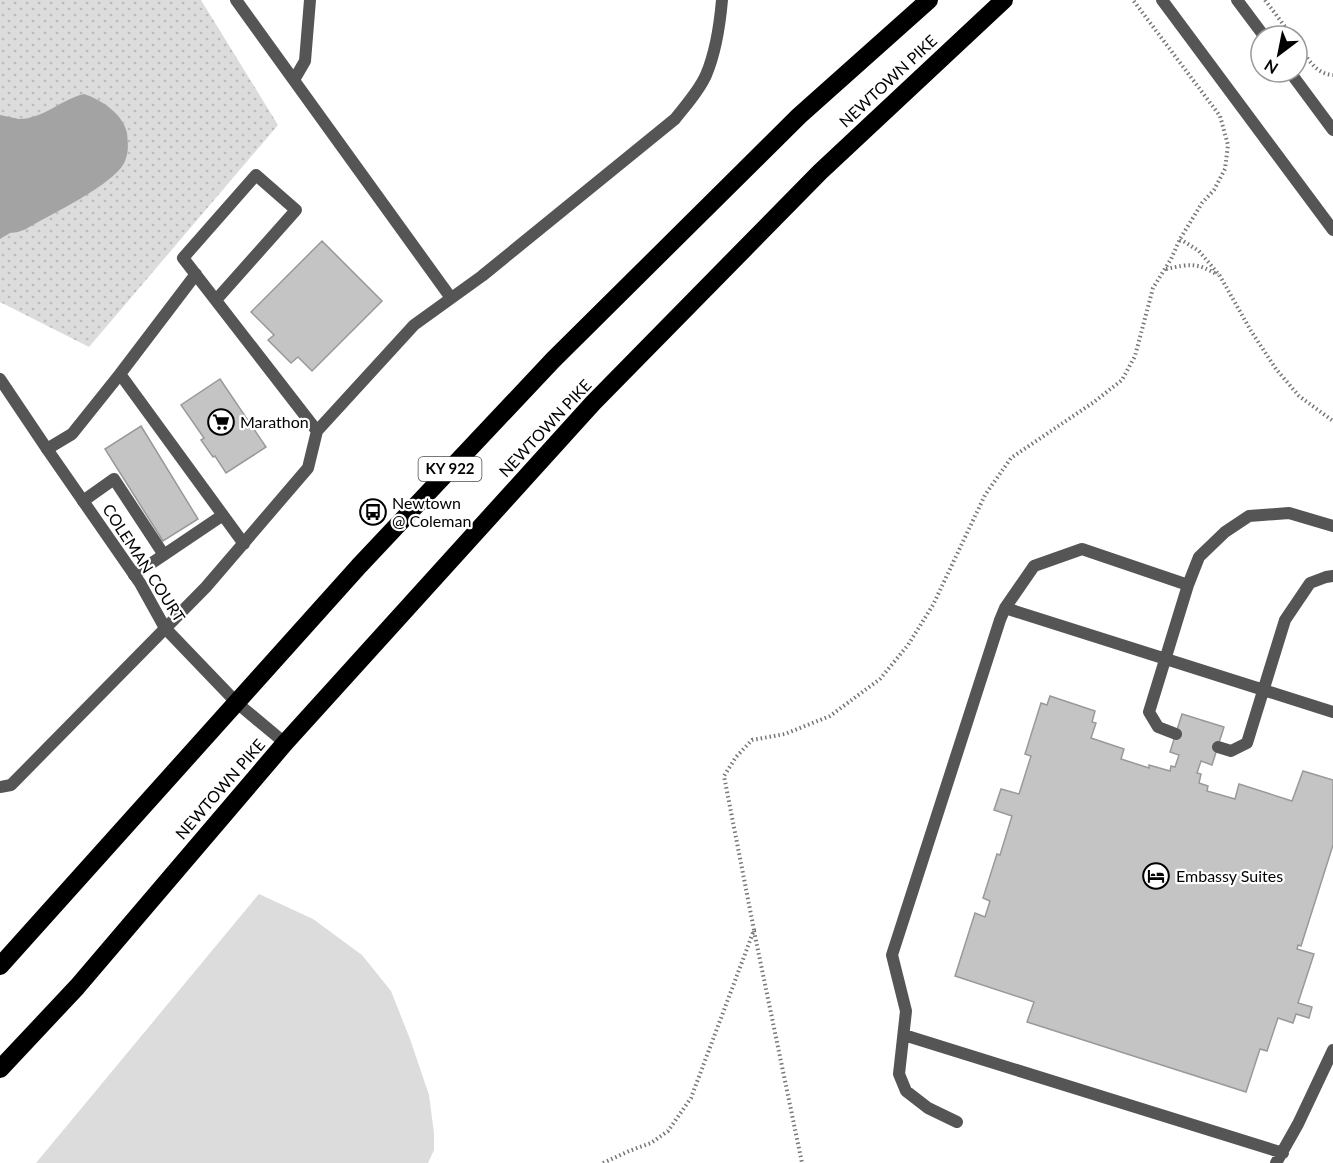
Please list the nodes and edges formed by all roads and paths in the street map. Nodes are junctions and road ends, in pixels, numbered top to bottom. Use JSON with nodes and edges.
{"nodes":[{"id":1,"x":236,"y":0,"type":"edge"},
{"id":2,"x":310,"y":0,"type":"edge"},
{"id":3,"x":722,"y":0,"type":"edge"},
{"id":4,"x":929,"y":0,"type":"edge"},
{"id":5,"x":1004,"y":0,"type":"edge"},
{"id":6,"x":1133,"y":0,"type":"edge"},
{"id":7,"x":1161,"y":0,"type":"edge"},
{"id":8,"x":1237,"y":0,"type":"edge"},
{"id":9,"x":1265,"y":0,"type":"edge"},
{"id":10,"x":1255,"y":24,"type":"edge"},
{"id":11,"x":1283,"y":24,"type":"edge"},
{"id":12,"x":1309,"y":60,"type":"edge"},
{"id":13,"x":1333,"y":75,"type":"edge"},
{"id":14,"x":294,"y":80,"type":"junction"},
{"id":15,"x":1299,"y":84,"type":"edge"},
{"id":16,"x":1333,"y":130,"type":"edge"},
{"id":17,"x":1333,"y":230,"type":"edge"},
{"id":18,"x":1180,"y":239,"type":"junction"},
{"id":19,"x":1165,"y":270,"type":"junction"},
{"id":20,"x":196,"y":274,"type":"junction"},
{"id":21,"x":1220,"y":276,"type":"junction"},
{"id":22,"x":451,"y":298,"type":"junction"},
{"id":23,"x":216,"y":300,"type":"junction"},
{"id":24,"x":120,"y":374,"type":"junction"},
{"id":25,"x":0,"y":379,"type":"edge"},
{"id":26,"x":1333,"y":421,"type":"edge"},
{"id":27,"x":317,"y":431,"type":"junction"},
{"id":28,"x":46,"y":449,"type":"junction"},
{"id":29,"x":83,"y":501,"type":"junction"},
{"id":30,"x":223,"y":515,"type":"junction"},
{"id":31,"x":1333,"y":526,"type":"edge"},
{"id":32,"x":244,"y":544,"type":"junction"},
{"id":33,"x":164,"y":555,"type":"junction"},
{"id":34,"x":134,"y":574,"type":"junction"},
{"id":35,"x":1333,"y":576,"type":"edge"},
{"id":36,"x":1188,"y":585,"type":"junction"},
{"id":37,"x":1005,"y":608,"type":"junction"},
{"id":38,"x":165,"y":628,"type":"junction"},
{"id":39,"x":1164,"y":660,"type":"junction"},
{"id":40,"x":1264,"y":691,"type":"junction"},
{"id":41,"x":237,"y":703,"type":"junction"},
{"id":42,"x":1333,"y":712,"type":"edge"},
{"id":43,"x":1176,"y":734,"type":"dead end"},
{"id":44,"x":285,"y":743,"type":"junction"},
{"id":45,"x":1218,"y":747,"type":"dead end"},
{"id":46,"x":0,"y":787,"type":"edge"},
{"id":47,"x":754,"y":930,"type":"junction"},
{"id":48,"x":0,"y":966,"type":"edge"},
{"id":49,"x":77,"y":987,"type":"junction"},
{"id":50,"x":904,"y":1035,"type":"junction"},
{"id":51,"x":1333,"y":1050,"type":"edge"},
{"id":52,"x":0,"y":1069,"type":"edge"},
{"id":53,"x":0,"y":1082,"type":"edge"},
{"id":54,"x":957,"y":1122,"type":"dead end"},
{"id":55,"x":1279,"y":1158,"type":"edge"},
{"id":56,"x":603,"y":1163,"type":"edge"},
{"id":57,"x":802,"y":1163,"type":"edge"}],
"edges":[{"from":1,"to":14,"type":"street"},
{"from":2,"to":14,"type":"street"},
{"from":3,"to":22,"type":"street"},
{"from":4,"to":41,"type":"highway","name":"NEWTOWN PIKE","number":"KY 922"},
{"from":5,"to":44,"type":"highway","name":"NEWTOWN PIKE"},
{"from":6,"to":18,"type":"path"},
{"from":7,"to":17,"type":"street"},
{"from":8,"to":10,"type":"street"},
{"from":9,"to":11,"type":"path"},
{"from":12,"to":13,"type":"path"},
{"from":14,"to":22,"type":"street"},
{"from":15,"to":16,"type":"street"},
{"from":18,"to":19,"type":"path"},
{"from":18,"to":21,"type":"path"},
{"from":19,"to":21,"type":"path"},
{"from":19,"to":47,"type":"path"},
{"from":20,"to":23,"type":"street"},
{"from":20,"to":23,"type":"street"},
{"from":20,"to":24,"type":"street"},
{"from":21,"to":26,"type":"path"},
{"from":22,"to":27,"type":"street"},
{"from":23,"to":27,"type":"street"},
{"from":24,"to":28,"type":"street"},
{"from":24,"to":30,"type":"street"},
{"from":25,"to":28,"type":"street","name":"COLEMAN COURT"},
{"from":27,"to":32,"type":"street"},
{"from":28,"to":29,"type":"street","name":"COLEMAN COURT"},
{"from":29,"to":33,"type":"street"},
{"from":29,"to":34,"type":"street","name":"COLEMAN COURT"},
{"from":30,"to":32,"type":"street"},
{"from":30,"to":33,"type":"street"},
{"from":31,"to":36,"type":"street"},
{"from":32,"to":38,"type":"street"},
{"from":33,"to":34,"type":"street"},
{"from":34,"to":38,"type":"street","name":"COLEMAN COURT"},
{"from":35,"to":40,"type":"street"},
{"from":36,"to":37,"type":"street"},
{"from":36,"to":39,"type":"street"},
{"from":37,"to":39,"type":"street"},
{"from":37,"to":50,"type":"street"},
{"from":38,"to":41,"type":"street","name":"COLEMAN COURT"},
{"from":38,"to":46,"type":"street"},
{"from":39,"to":40,"type":"street"},
{"from":39,"to":43,"type":"street"},
{"from":40,"to":42,"type":"street"},
{"from":40,"to":45,"type":"street"},
{"from":41,"to":44,"type":"street","name":"COLEMAN COURT"},
{"from":41,"to":48,"type":"highway","name":"NEWTOWN PIKE","number":"KY 922"},
{"from":44,"to":49,"type":"highway","name":"NEWTOWN PIKE"},
{"from":47,"to":56,"type":"path"},
{"from":47,"to":57,"type":"path"},
{"from":49,"to":52,"type":"highway","name":"NEWTOWN PIKE"},
{"from":49,"to":53,"type":"highway"},
{"from":50,"to":54,"type":"street"},
{"from":50,"to":55,"type":"street"},
{"from":51,"to":55,"type":"street"}]}
